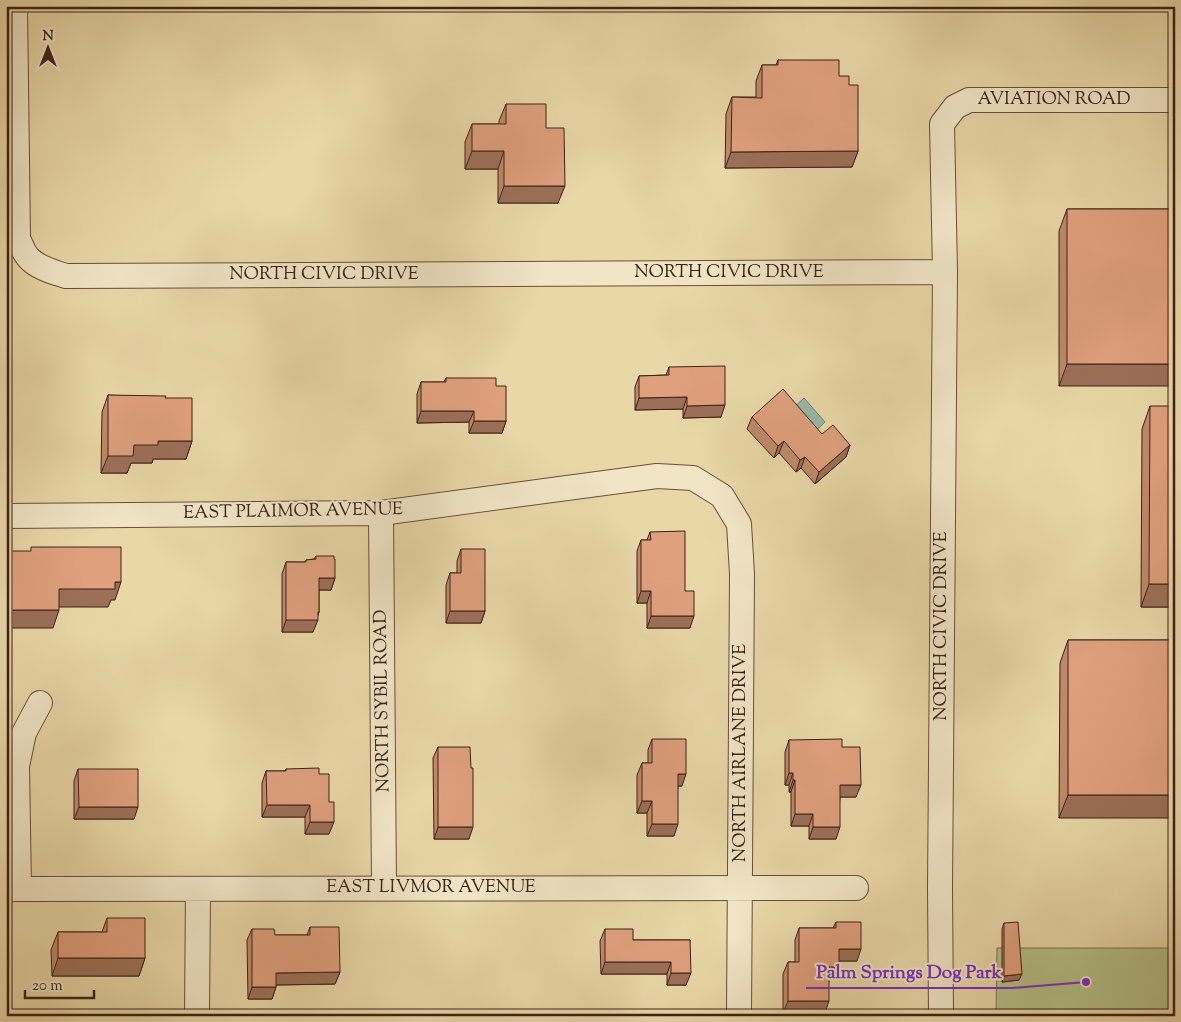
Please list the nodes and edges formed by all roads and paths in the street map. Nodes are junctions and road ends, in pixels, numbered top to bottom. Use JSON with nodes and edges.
{"nodes":[{"id":1,"x":15,"y":6,"type":"edge"},
{"id":2,"x":1175,"y":100,"type":"edge"},
{"id":3,"x":945,"y":272,"type":"junction"},
{"id":4,"x":722,"y":496,"type":"joint"},
{"id":5,"x":381,"y":513,"type":"junction"},
{"id":6,"x":6,"y":516,"type":"edge"},
{"id":7,"x":40,"y":703,"type":"dead end"},
{"id":8,"x":384,"y":888,"type":"junction"},
{"id":9,"x":740,"y":888,"type":"junction"},
{"id":10,"x":856,"y":888,"type":"dead end"},
{"id":11,"x":13,"y":889,"type":"edge"},
{"id":12,"x":198,"y":889,"type":"junction"},
{"id":13,"x":198,"y":1016,"type":"edge"},
{"id":14,"x":739,"y":1016,"type":"edge"},
{"id":15,"x":941,"y":1016,"type":"edge"}],
"edges":[{"from":1,"to":3,"type":"street","name":"NORTH CIVIC DRIVE"},
{"from":2,"to":3,"type":"street","name":"AVIATION ROAD"},
{"from":3,"to":15,"type":"street","name":"NORTH CIVIC DRIVE"},
{"from":4,"to":5,"type":"street","name":"EAST PLAIMOR AVENUE"},
{"from":4,"to":9,"type":"street","name":"NORTH AIRLANE DRIVE"},
{"from":5,"to":6,"type":"street","name":"EAST PLAIMOR AVENUE"},
{"from":5,"to":8,"type":"street","name":"NORTH SYBIL ROAD"},
{"from":7,"to":11,"type":"street"},
{"from":8,"to":9,"type":"street","name":"EAST LIVMOR AVENUE"},
{"from":8,"to":12,"type":"street","name":"EAST LIVMOR AVENUE"},
{"from":9,"to":10,"type":"street","name":"EAST LIVMOR AVENUE"},
{"from":9,"to":14,"type":"street","name":"NORTH AIRLANE DRIVE"},
{"from":11,"to":12,"type":"street","name":"EAST LIVMOR AVENUE"},
{"from":12,"to":13,"type":"street"}]}
